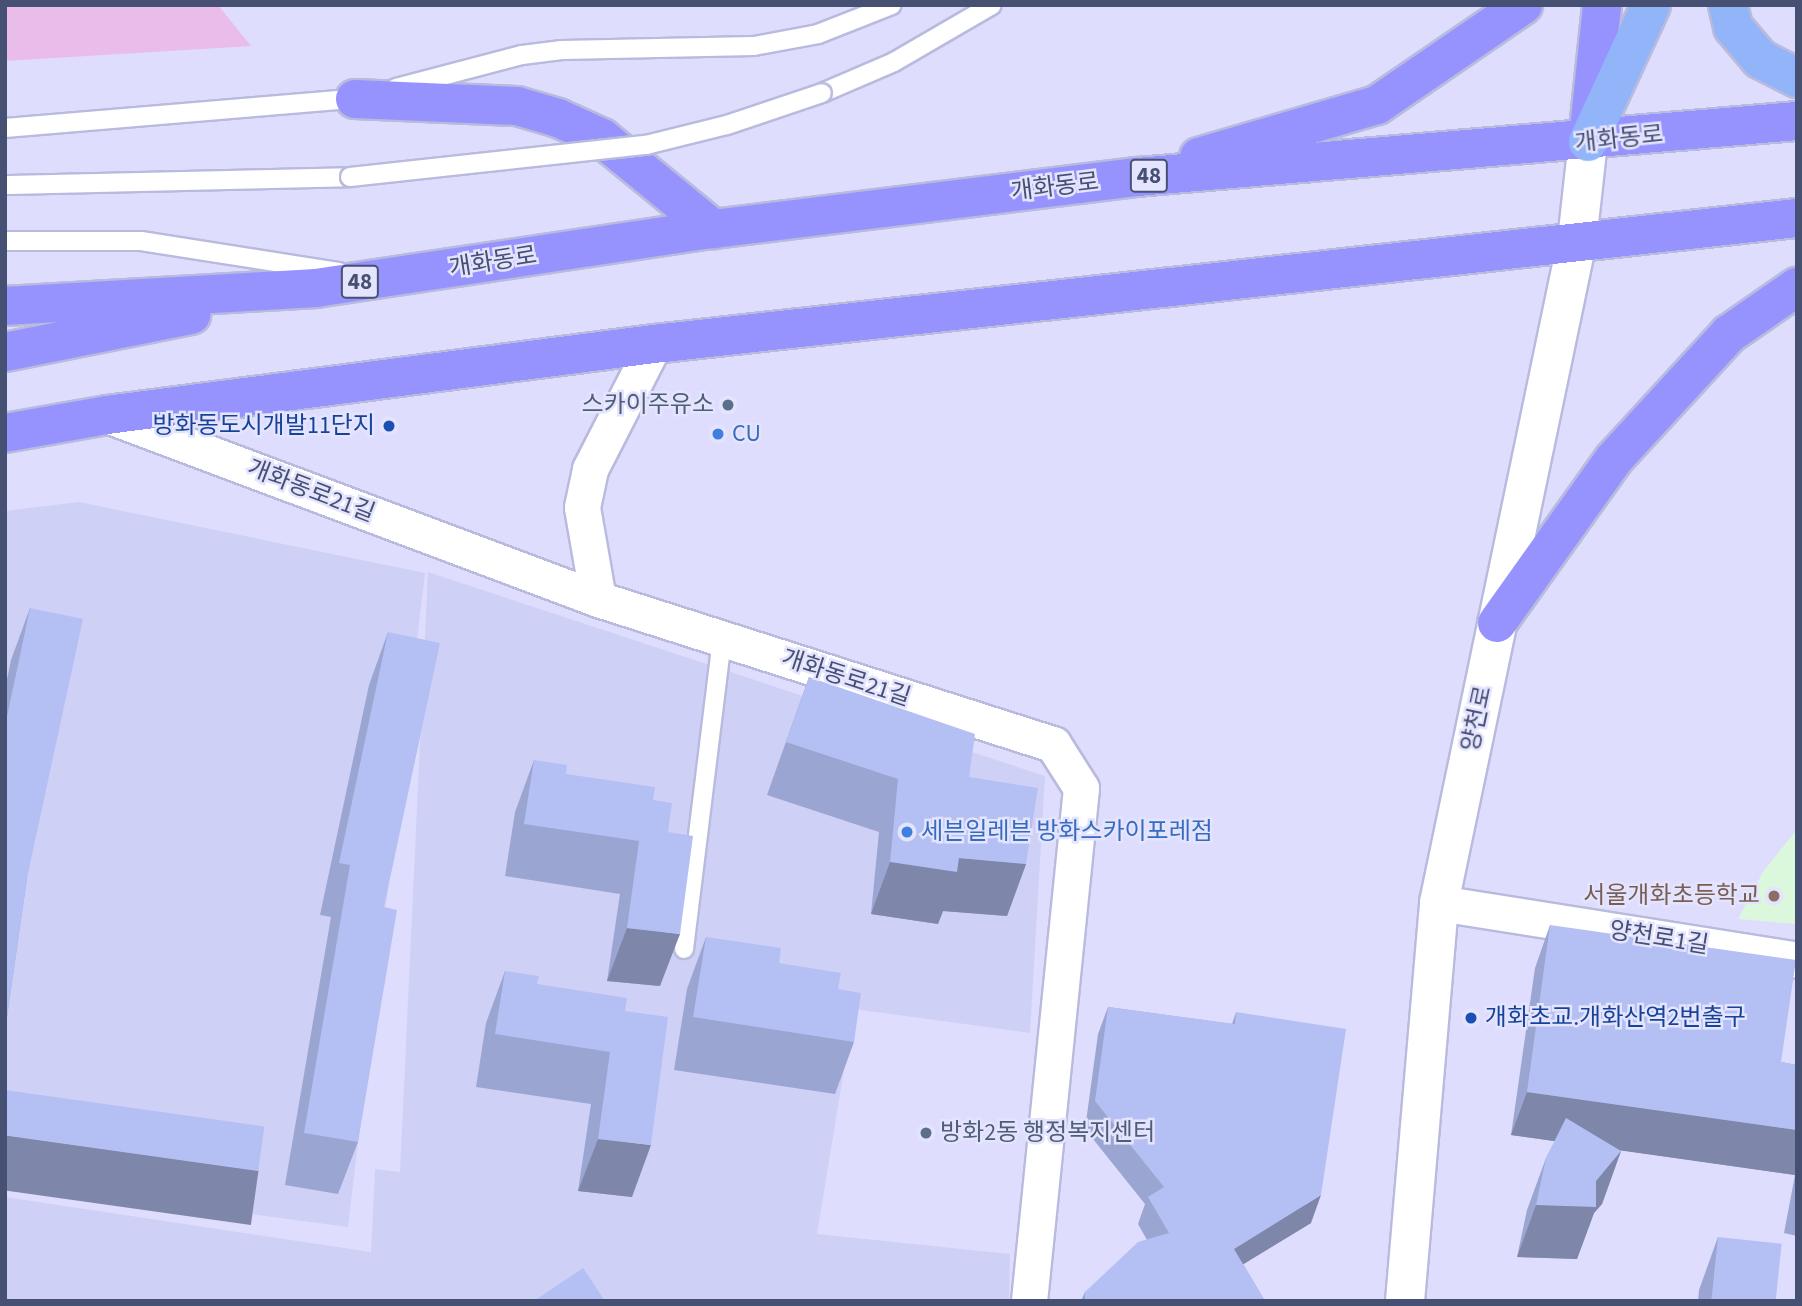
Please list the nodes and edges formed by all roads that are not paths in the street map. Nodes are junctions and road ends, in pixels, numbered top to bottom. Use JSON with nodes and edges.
{"nodes":[{"id":1,"x":892,"y":5,"type":"edge"},
{"id":2,"x":992,"y":5,"type":"edge"},
{"id":3,"x":1523,"y":5,"type":"edge"},
{"id":4,"x":1602,"y":5,"type":"edge"},
{"id":5,"x":1651,"y":5,"type":"edge"},
{"id":6,"x":1728,"y":5,"type":"edge"},
{"id":7,"x":1797,"y":78,"type":"edge"},
{"id":8,"x":355,"y":99,"type":"junction"},
{"id":9,"x":1797,"y":121,"type":"edge"},
{"id":10,"x":5,"y":128,"type":"edge"},
{"id":11,"x":1588,"y":142,"type":"junction"},
{"id":12,"x":1137,"y":177,"type":"junction"},
{"id":13,"x":5,"y":186,"type":"edge"},
{"id":14,"x":1797,"y":218,"type":"edge"},
{"id":15,"x":712,"y":229,"type":"junction"},
{"id":16,"x":5,"y":241,"type":"edge"},
{"id":17,"x":1577,"y":242,"type":"junction"},
{"id":18,"x":382,"y":278,"type":"junction"},
{"id":19,"x":1797,"y":287,"type":"edge"},
{"id":20,"x":316,"y":288,"type":"junction"},
{"id":21,"x":5,"y":306,"type":"edge"},
{"id":22,"x":654,"y":344,"type":"junction"},
{"id":23,"x":5,"y":352,"type":"edge"},
{"id":24,"x":5,"y":408,"type":"edge"},
{"id":25,"x":107,"y":415,"type":"junction"},
{"id":26,"x":5,"y":433,"type":"edge"},
{"id":27,"x":598,"y":599,"type":"junction"},
{"id":28,"x":1497,"y":622,"type":"junction"},
{"id":29,"x":722,"y":639,"type":"junction"},
{"id":30,"x":1439,"y":903,"type":"junction"},
{"id":31,"x":684,"y":949,"type":"edge"},
{"id":32,"x":1797,"y":960,"type":"edge"},
{"id":33,"x":1029,"y":1301,"type":"edge"},
{"id":34,"x":1405,"y":1301,"type":"edge"}],
"edges":[{"from":1,"to":8,"type":"lane"},
{"from":2,"to":13,"type":"lane","bridge":true},
{"from":3,"to":12,"type":"main road"},
{"from":4,"to":11,"type":"main road"},
{"from":5,"to":11,"type":"highway"},
{"from":6,"to":7,"type":"highway"},
{"from":8,"to":10,"type":"lane"},
{"from":8,"to":15,"type":"main road"},
{"from":9,"to":11,"type":"main road","name":"개화동로","number":"48"},
{"from":11,"to":12,"type":"main road","name":"개화동로","number":"48"},
{"from":11,"to":17,"type":"main road","name":"양천로"},
{"from":12,"to":15,"type":"main road","name":"개화동로","number":"48"},
{"from":14,"to":17,"type":"main road"},
{"from":15,"to":18,"type":"main road","name":"개화동로","number":"48"},
{"from":16,"to":18,"type":"lane"},
{"from":17,"to":22,"type":"main road"},
{"from":17,"to":28,"type":"main road","name":"양천로"},
{"from":18,"to":20,"type":"main road","name":"개화동로","number":"48"},
{"from":19,"to":28,"type":"main road"},
{"from":20,"to":21,"type":"main road","name":"개화동로","number":"48"},
{"from":20,"to":23,"type":"main road","name":"개화동로"},
{"from":22,"to":25,"type":"main road"},
{"from":22,"to":27,"type":"street"},
{"from":24,"to":25,"type":"main road"},
{"from":25,"to":26,"type":"main road"},
{"from":25,"to":27,"type":"street","name":"개화동로21길"},
{"from":27,"to":29,"type":"street","name":"개화동로21길"},
{"from":28,"to":30,"type":"main road","name":"양천로"},
{"from":29,"to":31,"type":"lane"},
{"from":29,"to":33,"type":"street","name":"개화동로21길"},
{"from":30,"to":32,"type":"street","name":"양천로1길"},
{"from":30,"to":34,"type":"main road","name":"양천로"}]}
